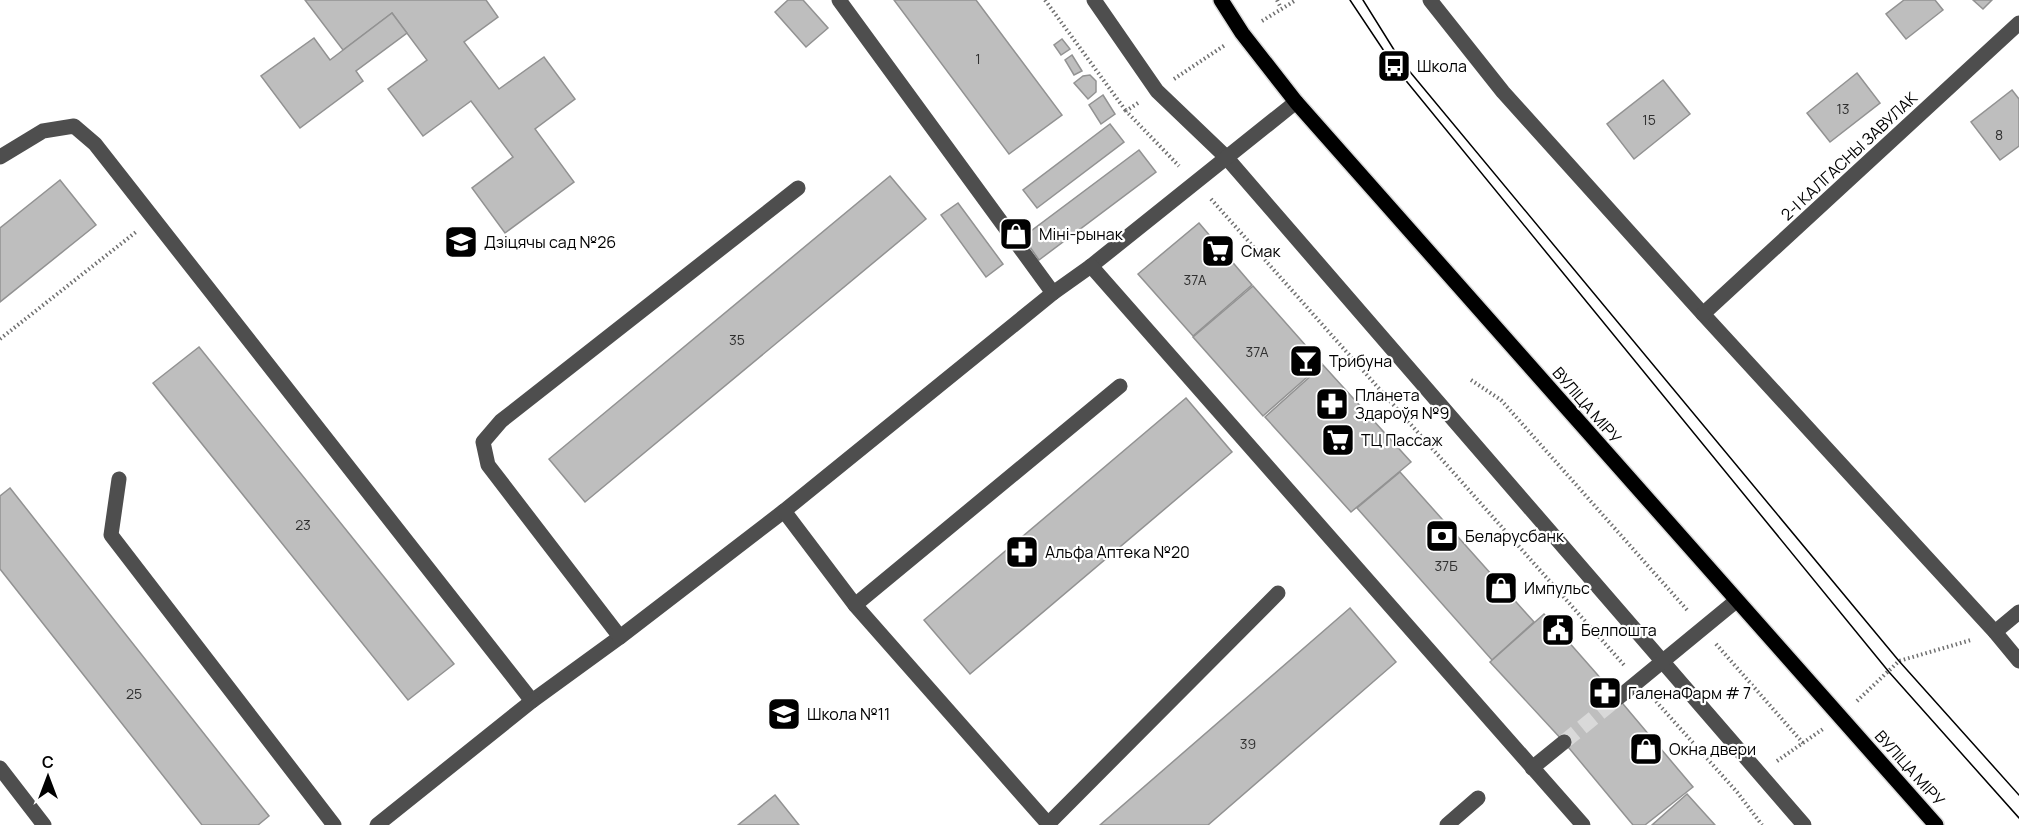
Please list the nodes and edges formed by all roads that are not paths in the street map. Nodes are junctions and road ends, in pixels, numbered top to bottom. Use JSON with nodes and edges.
{"nodes":[{"id":1,"x":840,"y":0,"type":"edge"},
{"id":2,"x":1094,"y":0,"type":"edge"},
{"id":3,"x":1221,"y":0,"type":"edge"},
{"id":4,"x":1430,"y":0,"type":"edge"},
{"id":5,"x":2019,"y":23,"type":"edge"},
{"id":6,"x":1296,"y":102,"type":"junction"},
{"id":7,"x":1226,"y":157,"type":"junction"},
{"id":8,"x":0,"y":158,"type":"edge"},
{"id":9,"x":798,"y":188,"type":"dead end"},
{"id":10,"x":1090,"y":266,"type":"junction"},
{"id":11,"x":1053,"y":293,"type":"junction"},
{"id":12,"x":1702,"y":314,"type":"junction"},
{"id":13,"x":1120,"y":386,"type":"dead end"},
{"id":14,"x":118,"y":479,"type":"dead end"},
{"id":15,"x":784,"y":511,"type":"junction"},
{"id":16,"x":1278,"y":593,"type":"dead end"},
{"id":17,"x":1736,"y":601,"type":"junction"},
{"id":18,"x":855,"y":605,"type":"junction"},
{"id":19,"x":2019,"y":612,"type":"edge"},
{"id":20,"x":1995,"y":632,"type":"junction"},
{"id":21,"x":620,"y":637,"type":"junction"},
{"id":22,"x":2019,"y":661,"type":"edge"},
{"id":23,"x":1662,"y":662,"type":"junction"},
{"id":24,"x":1618,"y":698,"type":"tunnel mouth"},
{"id":25,"x":532,"y":701,"type":"junction"},
{"id":26,"x":1564,"y":742,"type":"tunnel mouth"},
{"id":27,"x":0,"y":768,"type":"edge"},
{"id":28,"x":1532,"y":768,"type":"junction"},
{"id":29,"x":1478,"y":798,"type":"dead end"},
{"id":30,"x":44,"y":825,"type":"edge"},
{"id":31,"x":334,"y":825,"type":"edge"},
{"id":32,"x":378,"y":825,"type":"edge"},
{"id":33,"x":1048,"y":825,"type":"edge"},
{"id":34,"x":1446,"y":825,"type":"edge"},
{"id":35,"x":1583,"y":825,"type":"edge"},
{"id":36,"x":1804,"y":825,"type":"edge"},
{"id":37,"x":1936,"y":825,"type":"edge"}],
"edges":[{"from":1,"to":11,"type":"street"},
{"from":2,"to":7,"type":"street"},
{"from":3,"to":6,"type":"main road","name":"ВУЛІЦА МІРУ"},
{"from":4,"to":12,"type":"street"},
{"from":5,"to":12,"type":"street","name":"2-І КАЛГАСНЫ ЗАВУЛАК"},
{"from":6,"to":7,"type":"street"},
{"from":6,"to":17,"type":"main road","name":"ВУЛІЦА МІРУ"},
{"from":7,"to":10,"type":"street"},
{"from":7,"to":23,"type":"street"},
{"from":8,"to":25,"type":"street"},
{"from":9,"to":21,"type":"street"},
{"from":10,"to":11,"type":"street"},
{"from":10,"to":28,"type":"street"},
{"from":11,"to":15,"type":"street"},
{"from":12,"to":20,"type":"street"},
{"from":13,"to":18,"type":"street"},
{"from":14,"to":31,"type":"street"},
{"from":15,"to":18,"type":"street"},
{"from":15,"to":21,"type":"street"},
{"from":16,"to":33,"type":"street"},
{"from":17,"to":23,"type":"street"},
{"from":17,"to":37,"type":"main road","name":"ВУЛІЦА МІРУ"},
{"from":18,"to":33,"type":"street"},
{"from":19,"to":20,"type":"street"},
{"from":20,"to":22,"type":"street"},
{"from":21,"to":25,"type":"street"},
{"from":23,"to":24,"type":"street"},
{"from":23,"to":36,"type":"street"},
{"from":25,"to":32,"type":"street"},
{"from":26,"to":28,"type":"street"},
{"from":27,"to":30,"type":"street"},
{"from":28,"to":35,"type":"street"},
{"from":29,"to":34,"type":"street"}]}
